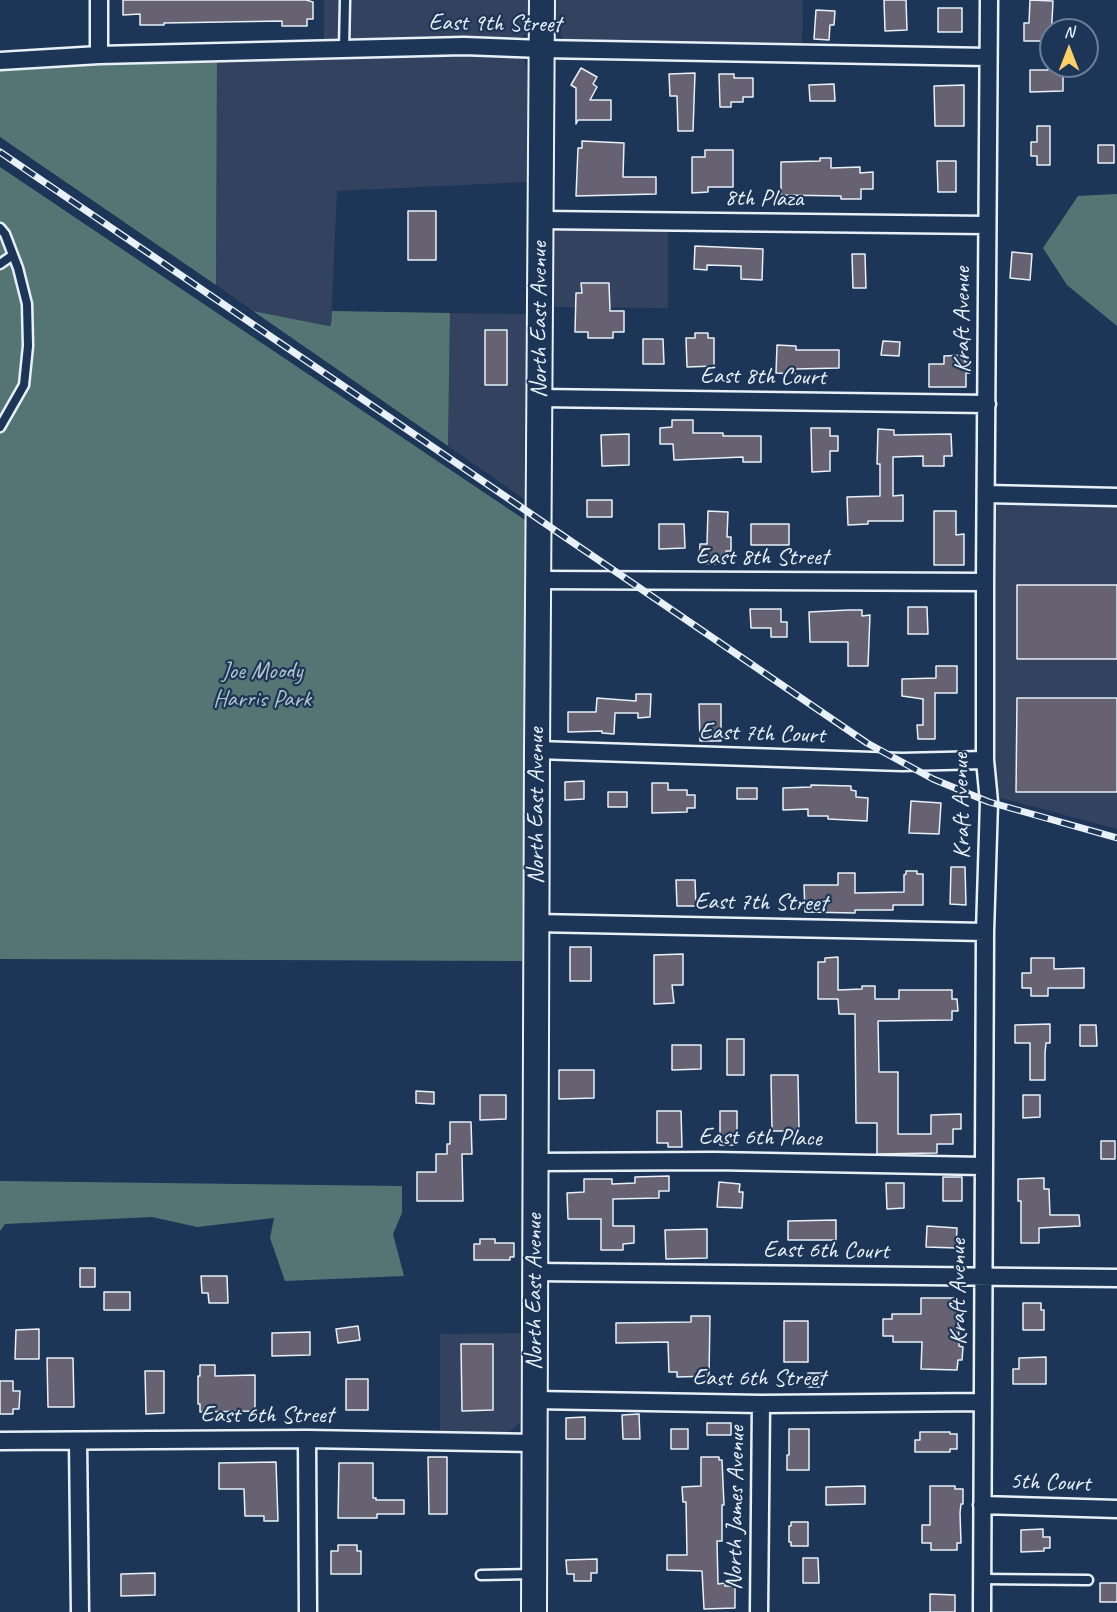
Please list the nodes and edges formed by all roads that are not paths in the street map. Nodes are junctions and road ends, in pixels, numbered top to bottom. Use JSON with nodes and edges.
{"nodes":[{"id":1,"x":99,"y":0,"type":"edge"},
{"id":2,"x":345,"y":0,"type":"edge"},
{"id":3,"x":542,"y":0,"type":"edge"},
{"id":4,"x":989,"y":0,"type":"edge"},
{"id":5,"x":344,"y":49,"type":"junction"},
{"id":6,"x":542,"y":49,"type":"junction"},
{"id":7,"x":99,"y":55,"type":"junction"},
{"id":8,"x":988,"y":57,"type":"junction"},
{"id":9,"x":0,"y":62,"type":"edge"},
{"id":10,"x":541,"y":220,"type":"junction"},
{"id":11,"x":987,"y":225,"type":"junction"},
{"id":12,"x":0,"y":228,"type":"edge"},
{"id":13,"x":13,"y":255,"type":"junction"},
{"id":14,"x":0,"y":264,"type":"edge"},
{"id":15,"x":539,"y":398,"type":"junction"},
{"id":16,"x":987,"y":404,"type":"junction"},
{"id":17,"x":0,"y":427,"type":"edge"},
{"id":18,"x":987,"y":494,"type":"junction"},
{"id":19,"x":1117,"y":497,"type":"edge"},
{"id":20,"x":538,"y":580,"type":"junction"},
{"id":21,"x":985,"y":582,"type":"junction"},
{"id":22,"x":537,"y":750,"type":"junction"},
{"id":23,"x":985,"y":760,"type":"junction"},
{"id":24,"x":536,"y":923,"type":"junction"},
{"id":25,"x":985,"y":932,"type":"junction"},
{"id":26,"x":535,"y":1162,"type":"junction"},
{"id":27,"x":983,"y":1166,"type":"junction"},
{"id":28,"x":535,"y":1272,"type":"junction"},
{"id":29,"x":983,"y":1277,"type":"junction"},
{"id":30,"x":1117,"y":1278,"type":"edge"},
{"id":31,"x":535,"y":1400,"type":"junction"},
{"id":32,"x":983,"y":1402,"type":"junction"},
{"id":33,"x":761,"y":1404,"type":"junction"},
{"id":34,"x":307,"y":1439,"type":"junction"},
{"id":35,"x":0,"y":1441,"type":"edge"},
{"id":36,"x":78,"y":1441,"type":"junction"},
{"id":37,"x":535,"y":1443,"type":"junction"},
{"id":38,"x":982,"y":1506,"type":"junction"},
{"id":39,"x":1117,"y":1509,"type":"edge"},
{"id":40,"x":534,"y":1574,"type":"junction"},
{"id":41,"x":481,"y":1575,"type":"dead end"},
{"id":42,"x":982,"y":1580,"type":"junction"},
{"id":43,"x":1088,"y":1580,"type":"dead end"},
{"id":44,"x":80,"y":1612,"type":"edge"},
{"id":45,"x":308,"y":1612,"type":"edge"},
{"id":46,"x":534,"y":1612,"type":"edge"},
{"id":47,"x":759,"y":1612,"type":"edge"},
{"id":48,"x":982,"y":1612,"type":"edge"}],
"edges":[{"from":1,"to":7,"type":"street"},
{"from":2,"to":5,"type":"lane"},
{"from":3,"to":6,"type":"main road","name":"North East Avenue"},
{"from":4,"to":8,"type":"street","name":"Kraft Avenue"},
{"from":5,"to":6,"type":"street","name":"East 9th Street"},
{"from":5,"to":7,"type":"street","name":"East 9th Street"},
{"from":6,"to":8,"type":"street","name":"East 9th Street"},
{"from":6,"to":10,"type":"main road","name":"North East Avenue"},
{"from":7,"to":9,"type":"street","name":"East 9th Street"},
{"from":8,"to":11,"type":"street","name":"Kraft Avenue"},
{"from":10,"to":11,"type":"street","name":"8th Plaza"},
{"from":10,"to":15,"type":"main road","name":"North East Avenue"},
{"from":11,"to":16,"type":"street","name":"Kraft Avenue"},
{"from":12,"to":13,"type":"lane"},
{"from":13,"to":14,"type":"lane"},
{"from":13,"to":17,"type":"lane"},
{"from":15,"to":16,"type":"street","name":"East 8th Court"},
{"from":15,"to":20,"type":"main road","name":"North East Avenue"},
{"from":16,"to":18,"type":"street","name":"Kraft Avenue"},
{"from":18,"to":19,"type":"street"},
{"from":18,"to":21,"type":"street","name":"Kraft Avenue"},
{"from":20,"to":21,"type":"street","name":"East 8th Street"},
{"from":20,"to":22,"type":"main road","name":"North East Avenue"},
{"from":21,"to":23,"type":"street","name":"Kraft Avenue"},
{"from":22,"to":23,"type":"street","name":"East 7th Court"},
{"from":22,"to":24,"type":"main road","name":"North East Avenue"},
{"from":23,"to":25,"type":"street","name":"Kraft Avenue"},
{"from":24,"to":25,"type":"street","name":"East 7th Street"},
{"from":24,"to":26,"type":"main road","name":"North East Avenue"},
{"from":25,"to":27,"type":"street","name":"Kraft Avenue"},
{"from":26,"to":27,"type":"street","name":"East 6th Place"},
{"from":26,"to":28,"type":"main road","name":"North East Avenue"},
{"from":27,"to":29,"type":"street","name":"Kraft Avenue"},
{"from":28,"to":29,"type":"street","name":"East 6th Court"},
{"from":28,"to":31,"type":"main road","name":"North East Avenue"},
{"from":29,"to":30,"type":"street","name":"East 6th Court"},
{"from":29,"to":32,"type":"street","name":"Kraft Avenue"},
{"from":31,"to":33,"type":"street","name":"East 6th Street"},
{"from":31,"to":37,"type":"main road","name":"North East Avenue"},
{"from":32,"to":33,"type":"street","name":"East 6th Street"},
{"from":32,"to":38,"type":"street","name":"Kraft Avenue"},
{"from":33,"to":47,"type":"street","name":"North James Avenue"},
{"from":34,"to":36,"type":"street","name":"East 6th Street"},
{"from":34,"to":37,"type":"street","name":"East 6th Street"},
{"from":34,"to":45,"type":"street"},
{"from":35,"to":36,"type":"street","name":"East 6th Street"},
{"from":36,"to":44,"type":"street"},
{"from":37,"to":40,"type":"main road","name":"North East Avenue"},
{"from":38,"to":39,"type":"street","name":"5th Court"},
{"from":38,"to":42,"type":"street","name":"Kraft Avenue"},
{"from":40,"to":41,"type":"lane"},
{"from":40,"to":46,"type":"main road","name":"North East Avenue"},
{"from":42,"to":43,"type":"lane"},
{"from":42,"to":48,"type":"street","name":"Kraft Avenue"}]}
